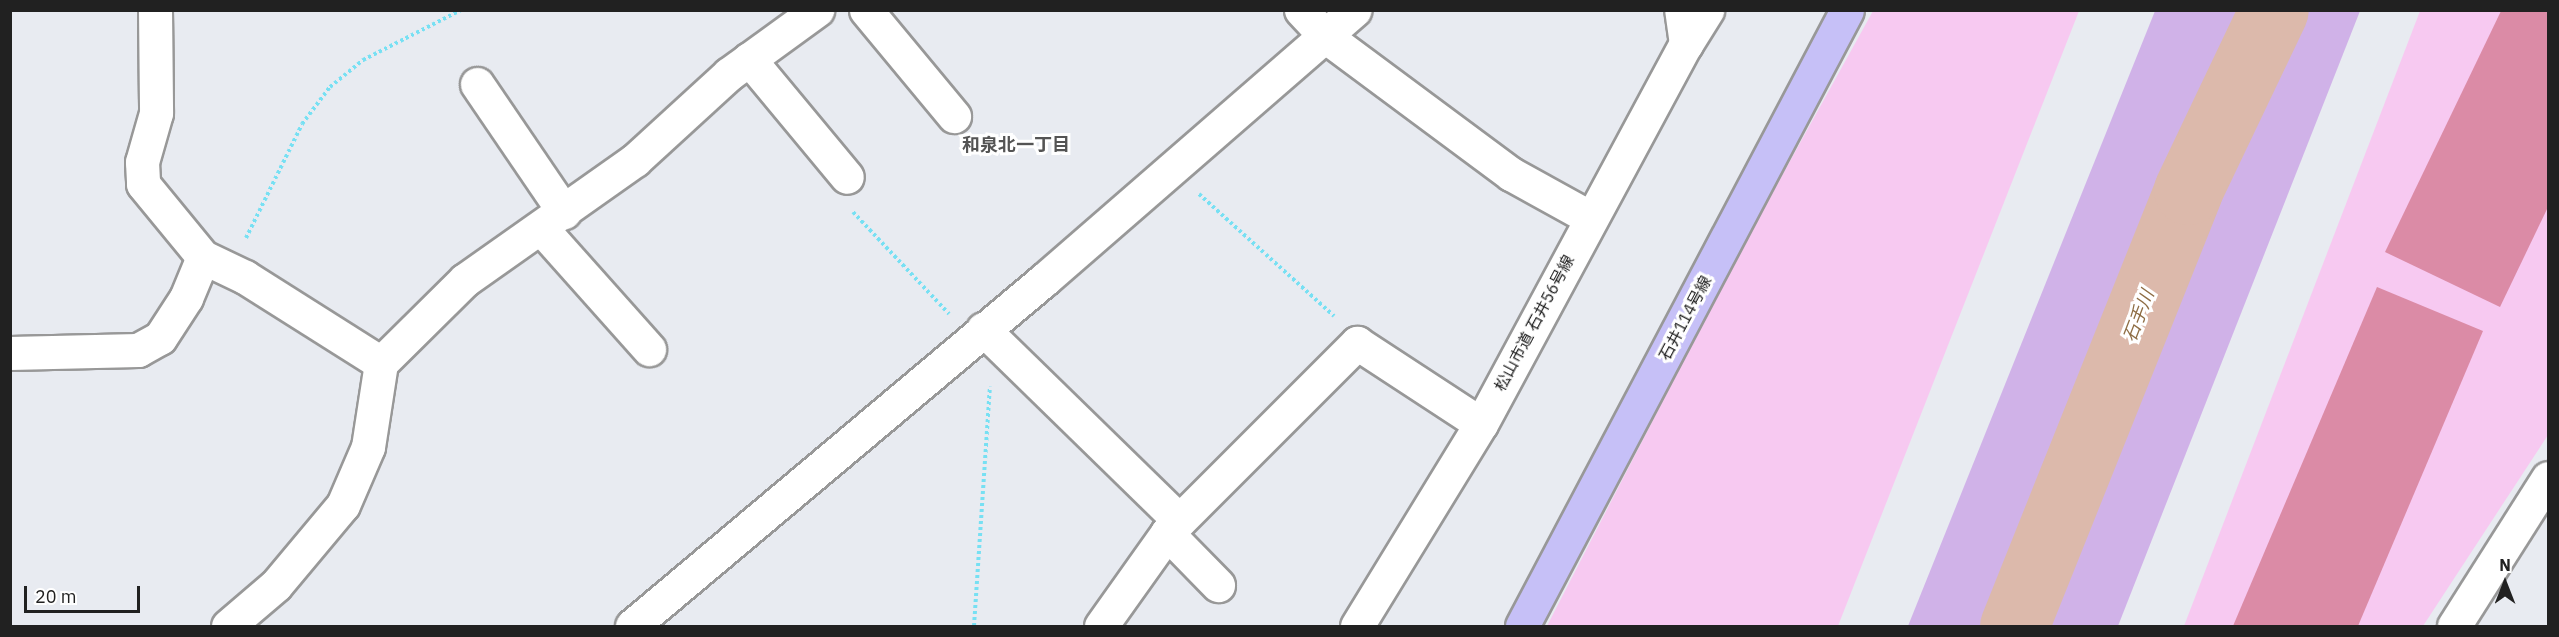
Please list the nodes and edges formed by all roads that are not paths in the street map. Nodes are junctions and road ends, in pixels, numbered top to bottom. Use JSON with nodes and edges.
{"nodes":[{"id":1,"x":155,"y":10,"type":"edge"},
{"id":2,"x":817,"y":10,"type":"edge"},
{"id":3,"x":866,"y":10,"type":"edge"},
{"id":4,"x":1300,"y":10,"type":"edge"},
{"id":5,"x":1354,"y":10,"type":"edge"},
{"id":6,"x":1681,"y":10,"type":"edge"},
{"id":7,"x":1707,"y":10,"type":"edge"},
{"id":8,"x":1847,"y":10,"type":"edge"},
{"id":9,"x":1325,"y":36,"type":"junction"},
{"id":10,"x":1686,"y":44,"type":"junction"},
{"id":11,"x":749,"y":59,"type":"junction"},
{"id":12,"x":477,"y":84,"type":"dead end"},
{"id":13,"x":954,"y":116,"type":"dead end"},
{"id":14,"x":847,"y":177,"type":"road end"},
{"id":15,"x":1589,"y":217,"type":"junction"},
{"id":16,"x":553,"y":221,"type":"junction"},
{"id":17,"x":217,"y":263,"type":"junction"},
{"id":18,"x":983,"y":335,"type":"junction"},
{"id":19,"x":649,"y":349,"type":"dead end"},
{"id":20,"x":10,"y":353,"type":"edge"},
{"id":21,"x":381,"y":363,"type":"junction"},
{"id":22,"x":1481,"y":424,"type":"junction"},
{"id":23,"x":2548,"y":478,"type":"edge"},
{"id":24,"x":1173,"y":527,"type":"junction"},
{"id":25,"x":1218,"y":585,"type":"dead end"},
{"id":26,"x":228,"y":627,"type":"edge"},
{"id":27,"x":632,"y":627,"type":"edge"},
{"id":28,"x":1101,"y":627,"type":"edge"},
{"id":29,"x":1357,"y":627,"type":"edge"},
{"id":30,"x":1522,"y":627,"type":"edge"},
{"id":31,"x":2454,"y":627,"type":"edge"}],
"edges":[{"from":1,"to":17,"type":"street"},
{"from":2,"to":11,"type":"street"},
{"from":3,"to":13,"type":"street"},
{"from":4,"to":9,"type":"street"},
{"from":5,"to":9,"type":"street"},
{"from":6,"to":10,"type":"street"},
{"from":7,"to":10,"type":"street","name":"松山市道 石井56号線"},
{"from":8,"to":30,"type":"street","name":"石井114号線"},
{"from":9,"to":15,"type":"street"},
{"from":9,"to":18,"type":"street"},
{"from":10,"to":15,"type":"street","name":"松山市道 石井56号線"},
{"from":11,"to":14,"type":"street"},
{"from":11,"to":16,"type":"street"},
{"from":12,"to":16,"type":"street"},
{"from":15,"to":22,"type":"street","name":"松山市道 石井56号線"},
{"from":16,"to":19,"type":"street"},
{"from":16,"to":21,"type":"street"},
{"from":17,"to":20,"type":"street"},
{"from":17,"to":21,"type":"street"},
{"from":18,"to":24,"type":"street"},
{"from":18,"to":27,"type":"street"},
{"from":21,"to":26,"type":"street"},
{"from":22,"to":24,"type":"street"},
{"from":22,"to":29,"type":"street","name":"松山市道 石井56号線"},
{"from":23,"to":31,"type":"street"},
{"from":24,"to":25,"type":"street"},
{"from":24,"to":28,"type":"street"}]}
